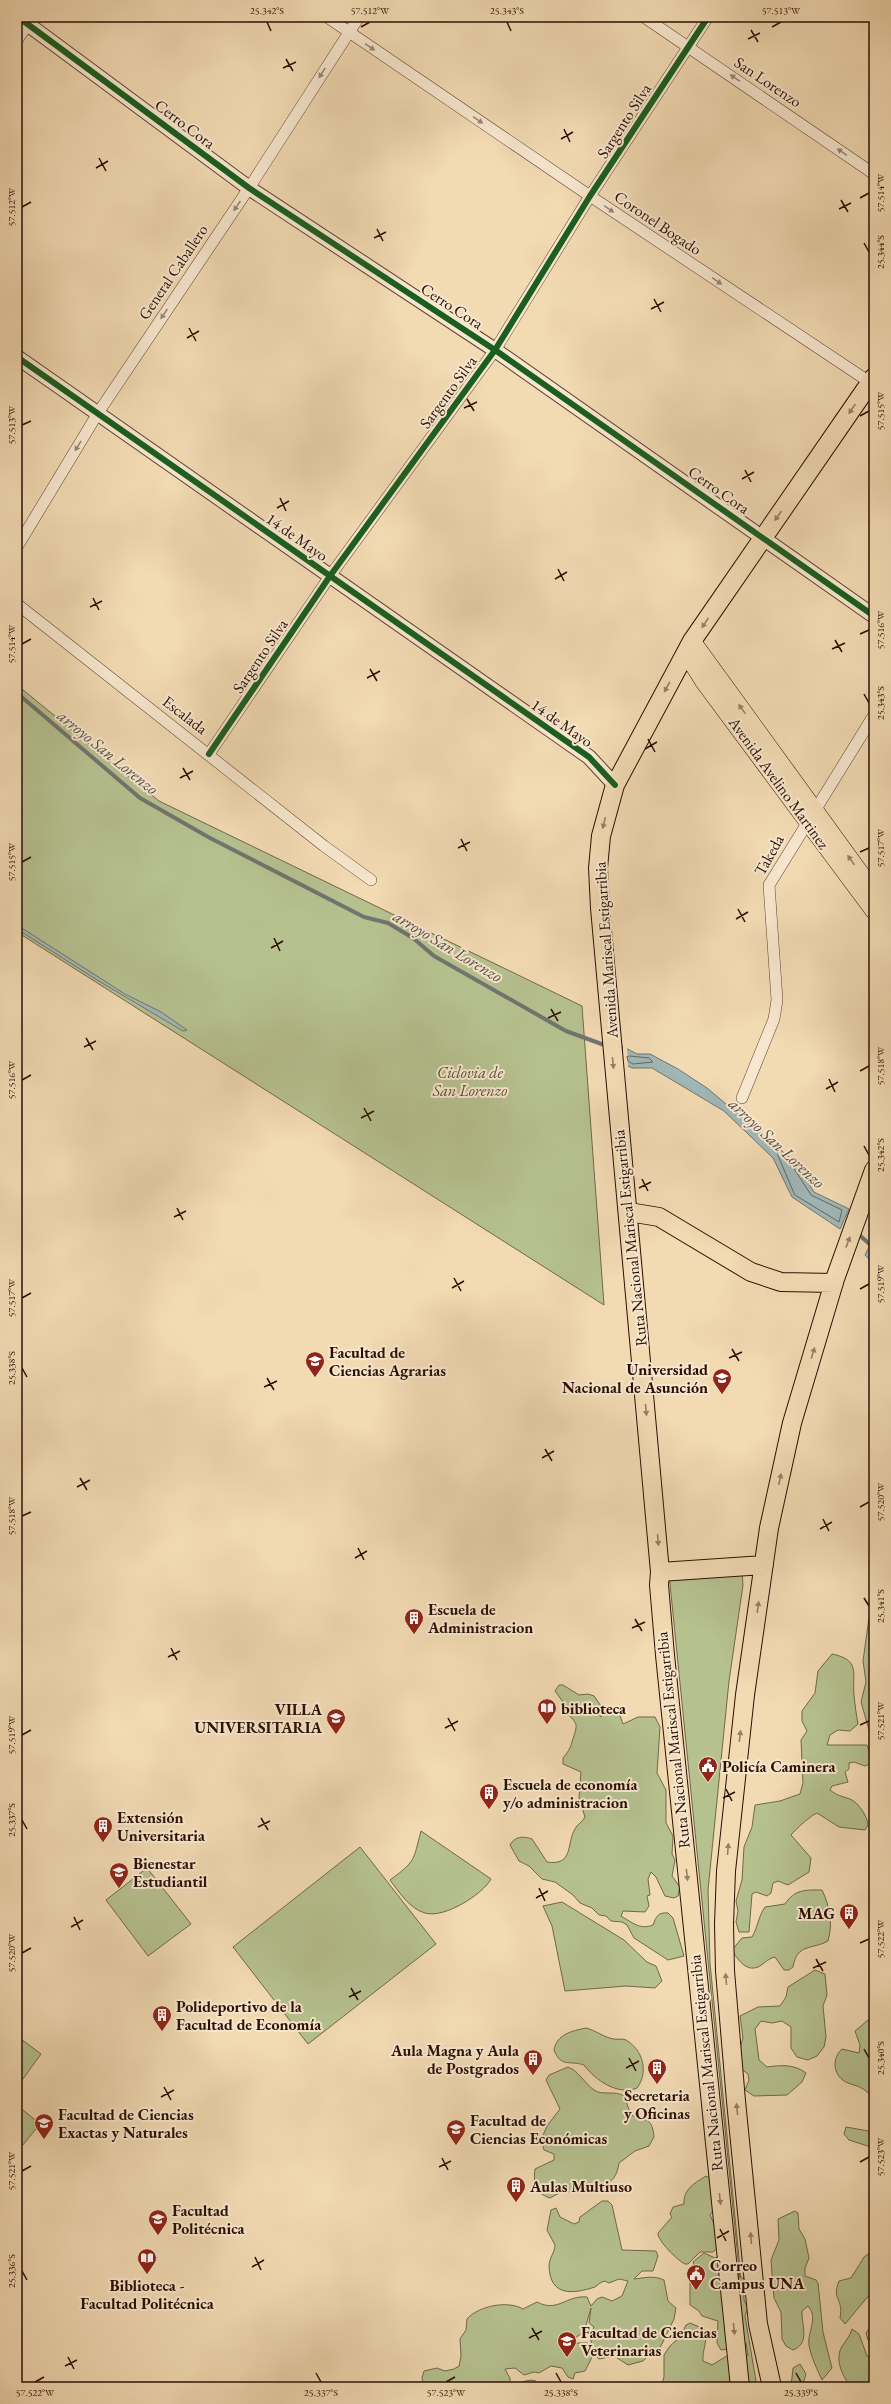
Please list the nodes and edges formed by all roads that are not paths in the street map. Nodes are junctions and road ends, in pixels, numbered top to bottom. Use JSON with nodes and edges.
{"nodes":[{"id":1,"x":327,"y":17,"type":"edge"},
{"id":2,"x":359,"y":17,"type":"edge"},
{"id":3,"x":644,"y":17,"type":"edge"},
{"id":4,"x":708,"y":17,"type":"edge"},
{"id":5,"x":27,"y":19,"type":"edge"},
{"id":6,"x":348,"y":32,"type":"junction"},
{"id":7,"x":17,"y":40,"type":"edge"},
{"id":8,"x":688,"y":47,"type":"junction"},
{"id":9,"x":874,"y":174,"type":"edge"},
{"id":10,"x":249,"y":188,"type":"junction"},
{"id":11,"x":590,"y":196,"type":"junction"},
{"id":12,"x":495,"y":350,"type":"junction"},
{"id":13,"x":17,"y":357,"type":"edge"},
{"id":14,"x":873,"y":382,"type":"edge"},
{"id":15,"x":98,"y":412,"type":"junction"},
{"id":16,"x":764,"y":537,"type":"junction"},
{"id":17,"x":17,"y":547,"type":"edge"},
{"id":18,"x":330,"y":576,"type":"junction"},
{"id":19,"x":17,"y":604,"type":"edge"},
{"id":20,"x":874,"y":616,"type":"edge"},
{"id":21,"x":689,"y":647,"type":"junction"},
{"id":22,"x":874,"y":715,"type":"edge"},
{"id":23,"x":209,"y":754,"type":"junction"},
{"id":24,"x":615,"y":785,"type":"junction"},
{"id":25,"x":811,"y":815,"type":"junction"},
{"id":26,"x":371,"y":880,"type":"dead end"},
{"id":27,"x":874,"y":892,"type":"edge"},
{"id":28,"x":874,"y":911,"type":"edge"},
{"id":29,"x":616,"y":1093,"type":"joint"},
{"id":30,"x":742,"y":1098,"type":"dead end"},
{"id":31,"x":874,"y":1170,"type":"edge"},
{"id":32,"x":629,"y":1212,"type":"junction"},
{"id":33,"x":835,"y":1281,"type":"junction"},
{"id":34,"x":764,"y":1565,"type":"junction"},
{"id":35,"x":660,"y":1572,"type":"junction"},
{"id":36,"x":740,"y":2387,"type":"edge"},
{"id":37,"x":772,"y":2387,"type":"edge"}],
"edges":[{"from":1,"to":6,"type":"street","name":"Coronel Bogado"},
{"from":2,"to":6,"type":"street","name":"General Caballero"},
{"from":3,"to":8,"type":"street","name":"San Lorenzo"},
{"from":4,"to":8,"type":"street","name":"Sargento Silva"},
{"from":5,"to":7,"type":"street"},
{"from":5,"to":10,"type":"street","name":"Cerro Cora"},
{"from":6,"to":10,"type":"street","name":"General Caballero","one_way":true},
{"from":6,"to":11,"type":"street","name":"Coronel Bogado","one_way":true},
{"from":9,"to":8,"type":"street","name":"San Lorenzo","one_way":true},
{"from":8,"to":11,"type":"street","name":"Sargento Silva"},
{"from":10,"to":12,"type":"street","name":"Cerro Cora"},
{"from":10,"to":15,"type":"street","name":"General Caballero","one_way":true},
{"from":11,"to":12,"type":"street","name":"Sargento Silva"},
{"from":11,"to":14,"type":"street","name":"Coronel Bogado","one_way":true},
{"from":12,"to":16,"type":"street","name":"Cerro Cora"},
{"from":12,"to":18,"type":"street","name":"Sargento Silva"},
{"from":13,"to":15,"type":"street","name":"14 de Mayo"},
{"from":14,"to":16,"type":"highway","one_way":true},
{"from":15,"to":17,"type":"street","name":"General Caballero","one_way":true},
{"from":15,"to":18,"type":"street","name":"14 de Mayo"},
{"from":16,"to":20,"type":"street","name":"Cerro Cora"},
{"from":16,"to":21,"type":"highway","one_way":true},
{"from":18,"to":23,"type":"street","name":"Sargento Silva"},
{"from":18,"to":24,"type":"street","name":"14 de Mayo"},
{"from":19,"to":23,"type":"street","name":"Escalada"},
{"from":21,"to":24,"type":"highway","name":"Avenida Mariscal Estigarribia","one_way":true},
{"from":21,"to":25,"type":"main road","name":"Avenida Avelino Martinez"},
{"from":22,"to":25,"type":"street","name":"Takeda"},
{"from":23,"to":26,"type":"street","name":"Escalada"},
{"from":24,"to":29,"type":"highway","name":"Avenida Mariscal Estigarribia","one_way":true},
{"from":27,"to":25,"type":"main road","name":"Avenida Avelino Martinez","one_way":true},
{"from":25,"to":28,"type":"main road","name":"Avenida Avelino Martinez"},
{"from":25,"to":30,"type":"street","name":"Takeda"},
{"from":29,"to":32,"type":"highway","name":"Ruta Nacional Mariscal Estigarribia"},
{"from":33,"to":31,"type":"highway","name":"Ruta Nacional Mariscal Estigarribia","one_way":true},
{"from":32,"to":33,"type":"highway"},
{"from":32,"to":35,"type":"highway","name":"Ruta Nacional Mariscal Estigarribia","one_way":true},
{"from":34,"to":33,"type":"highway","name":"Ruta Nacional Mariscal Estigarribia","one_way":true},
{"from":34,"to":35,"type":"highway"},
{"from":37,"to":34,"type":"highway","name":"Ruta Nacional Mariscal Estigarribia","one_way":true},
{"from":35,"to":36,"type":"highway","name":"Ruta Nacional Mariscal Estigarribia","one_way":true}]}
